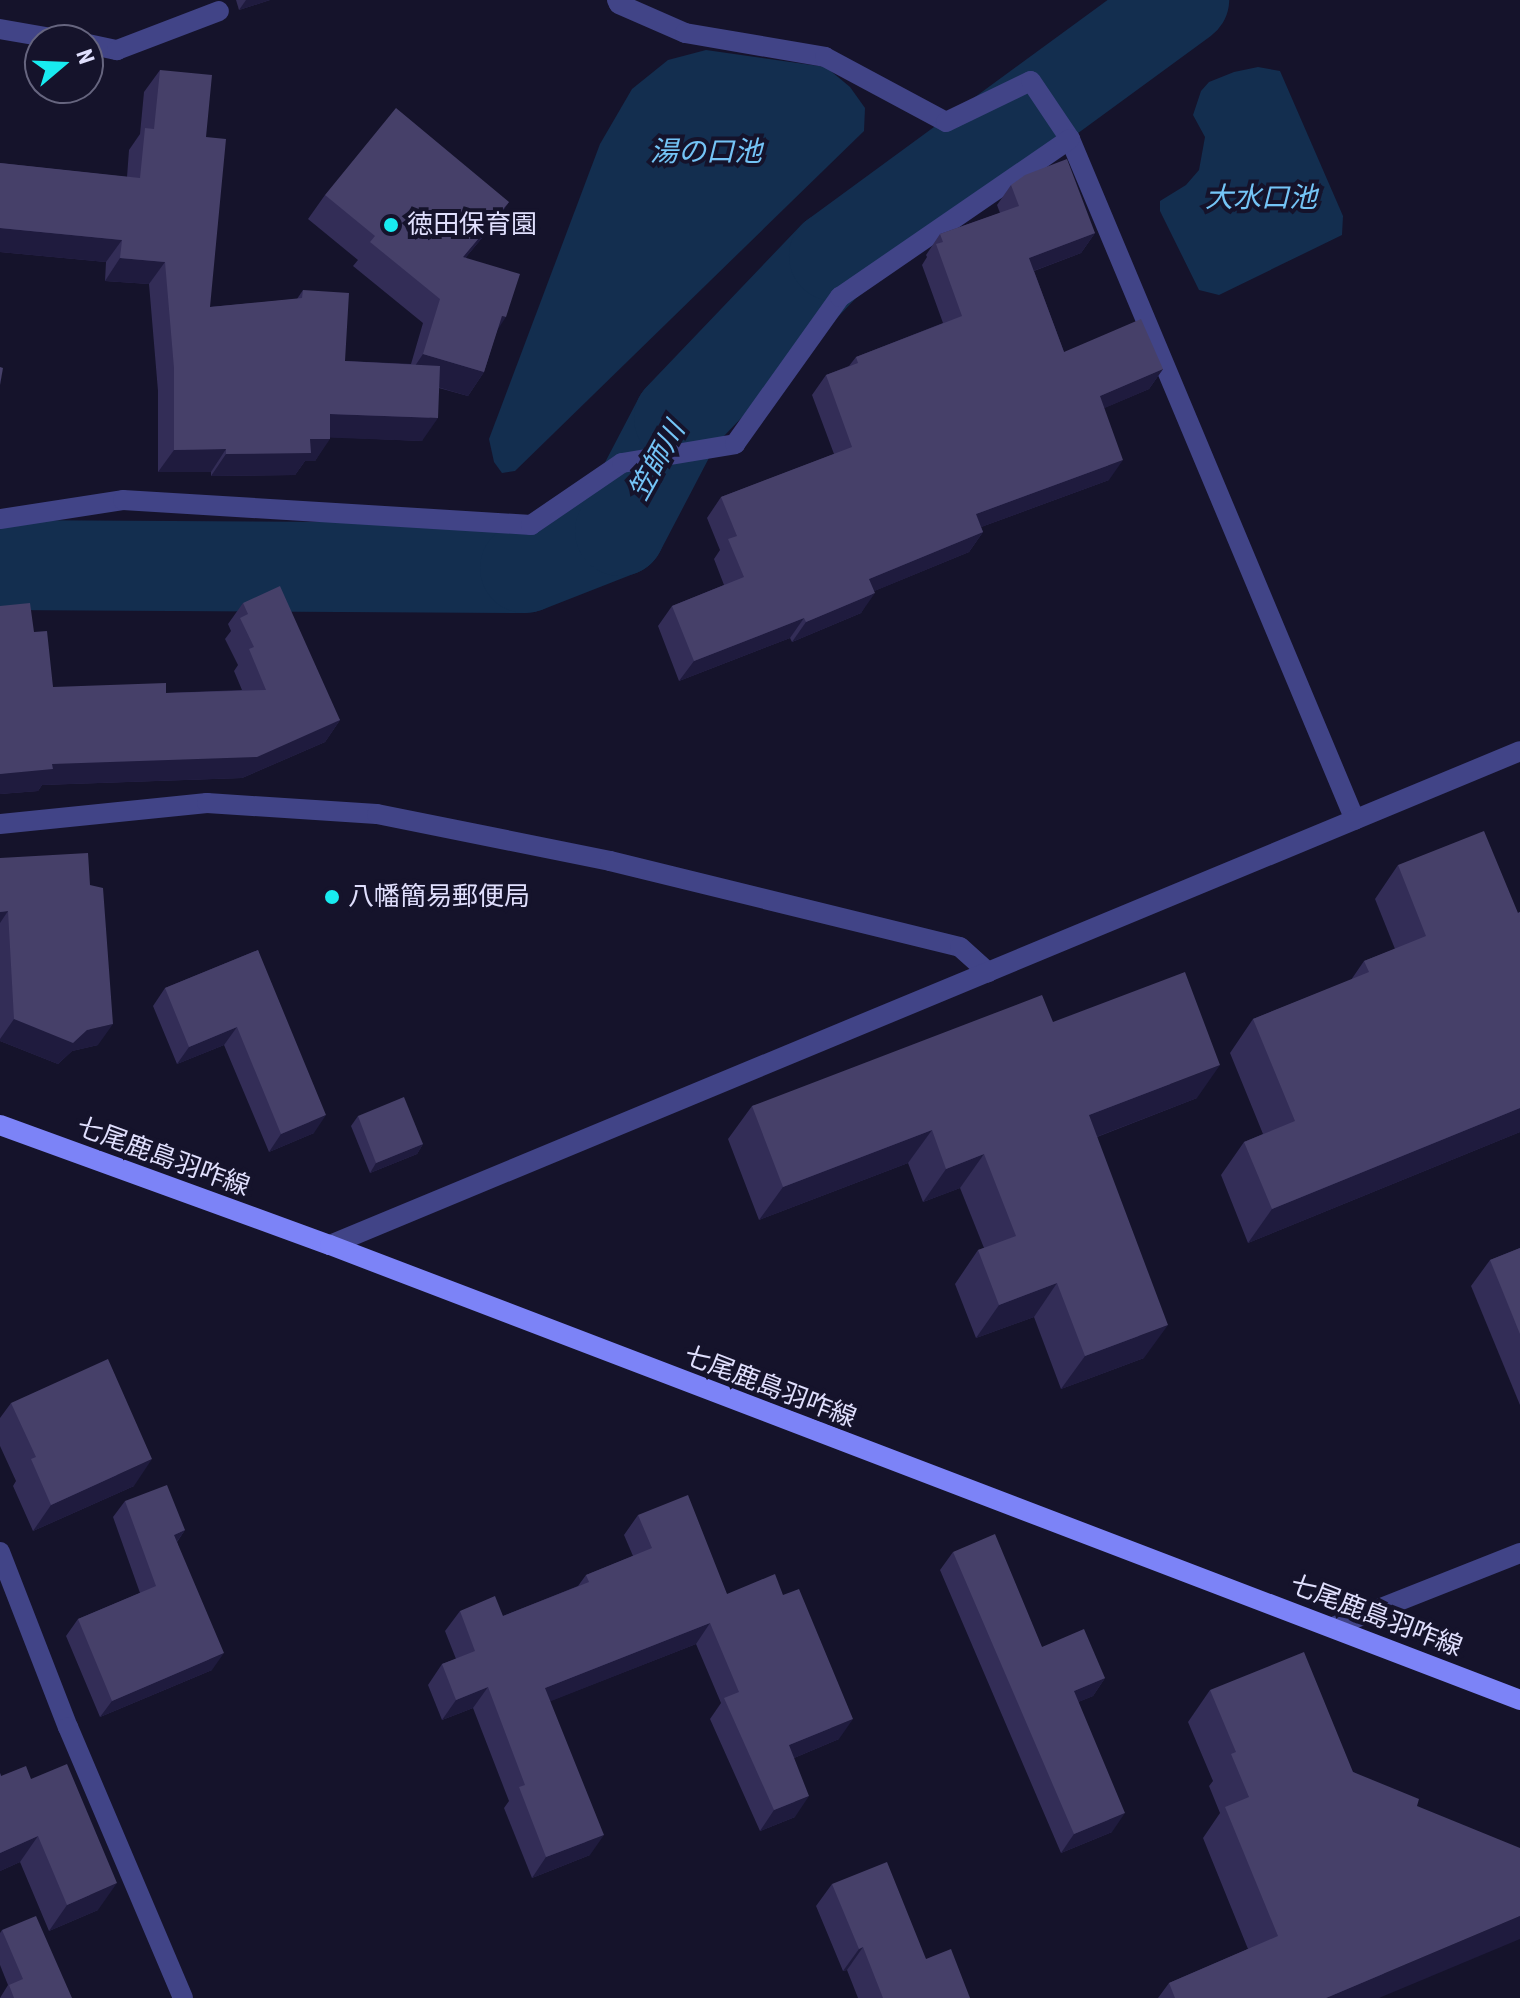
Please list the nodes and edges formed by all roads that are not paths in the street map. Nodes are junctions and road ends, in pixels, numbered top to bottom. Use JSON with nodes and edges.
{"nodes":[{"id":1,"x":617,"y":0,"type":"edge"},
{"id":2,"x":219,"y":11,"type":"dead end"},
{"id":3,"x":0,"y":29,"type":"edge"},
{"id":4,"x":24,"y":33,"type":"edge"},
{"id":5,"x":104,"y":47,"type":"edge"},
{"id":6,"x":1070,"y":139,"type":"junction"},
{"id":7,"x":0,"y":519,"type":"edge"},
{"id":8,"x":1520,"y":751,"type":"edge"},
{"id":9,"x":1355,"y":820,"type":"junction"},
{"id":10,"x":0,"y":824,"type":"edge"},
{"id":11,"x":988,"y":972,"type":"junction"},
{"id":12,"x":0,"y":1125,"type":"edge"},
{"id":13,"x":330,"y":1245,"type":"junction"},
{"id":14,"x":0,"y":1552,"type":"edge"},
{"id":15,"x":1520,"y":1553,"type":"edge"},
{"id":16,"x":1333,"y":1627,"type":"junction"},
{"id":17,"x":1520,"y":1700,"type":"edge"},
{"id":18,"x":183,"y":1998,"type":"edge"}],
"edges":[{"from":1,"to":6,"type":"street"},
{"from":2,"to":5,"type":"street"},
{"from":3,"to":4,"type":"street"},
{"from":6,"to":7,"type":"street"},
{"from":6,"to":9,"type":"street"},
{"from":8,"to":9,"type":"street"},
{"from":9,"to":11,"type":"street"},
{"from":10,"to":11,"type":"street"},
{"from":11,"to":13,"type":"street"},
{"from":12,"to":13,"type":"main road","name":"七尾鹿島羽咋線"},
{"from":13,"to":16,"type":"main road","name":"七尾鹿島羽咋線"},
{"from":14,"to":18,"type":"street"},
{"from":15,"to":16,"type":"street"},
{"from":16,"to":17,"type":"main road","name":"七尾鹿島羽咋線"}]}
